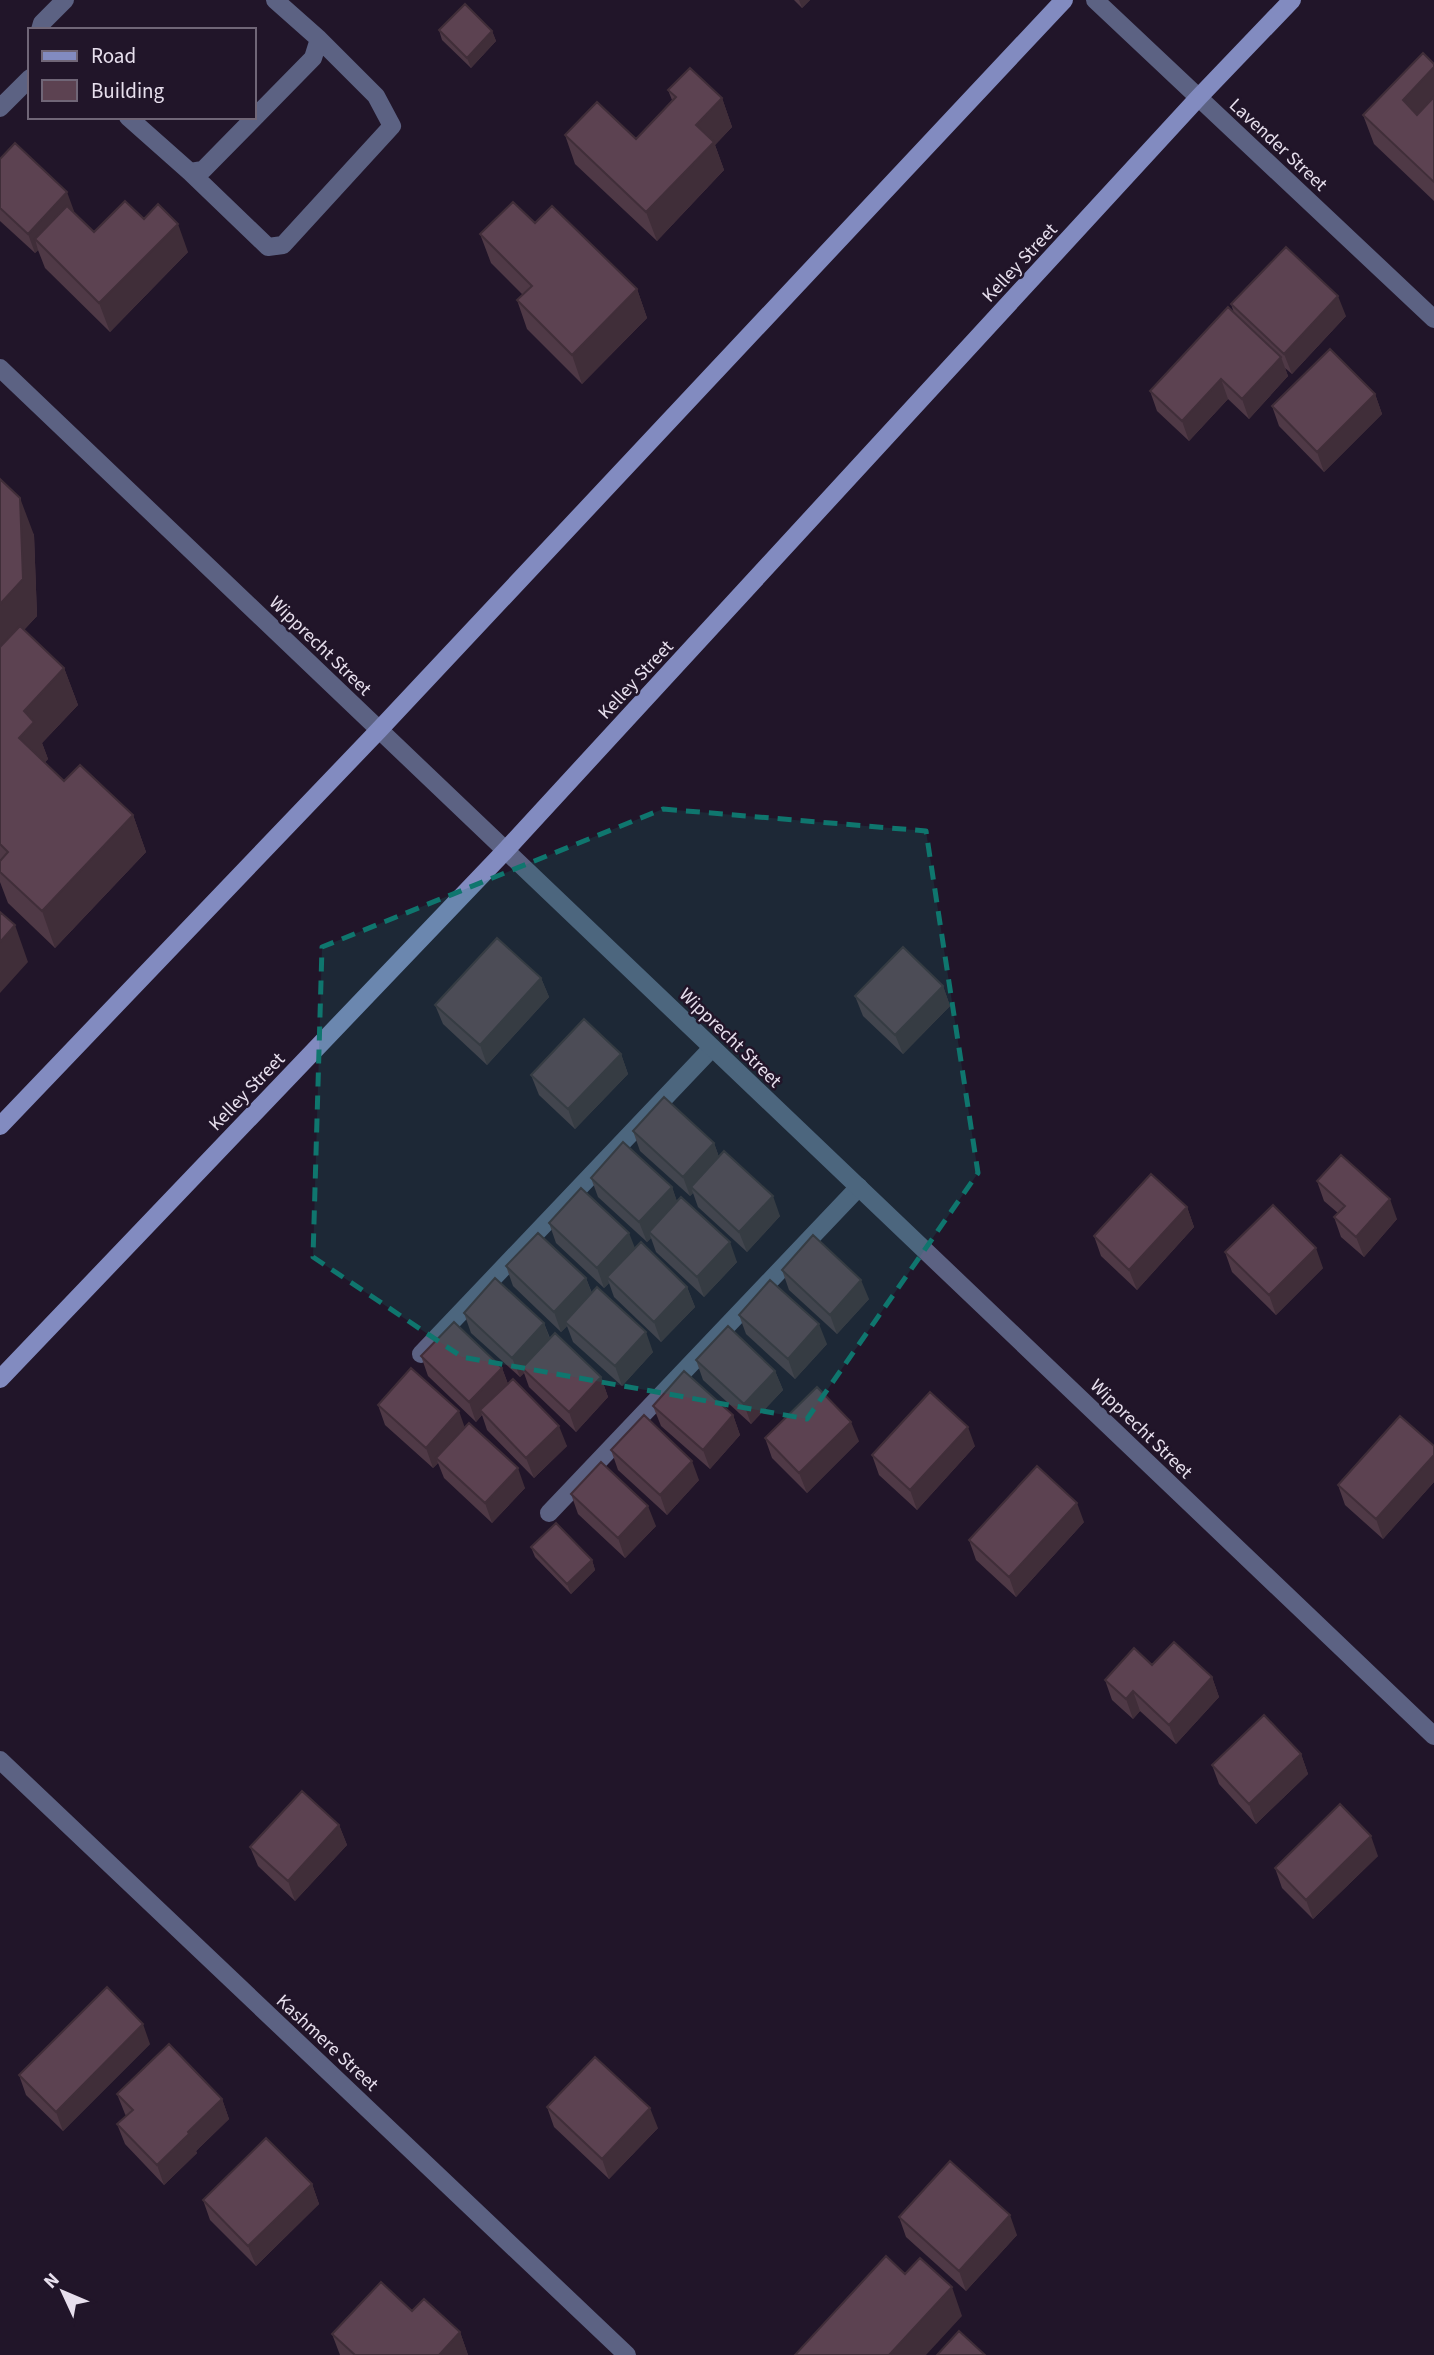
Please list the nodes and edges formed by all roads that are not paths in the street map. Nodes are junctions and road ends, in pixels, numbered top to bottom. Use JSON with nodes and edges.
{"nodes":[{"id":1,"x":65,"y":0,"type":"edge"},
{"id":2,"x":275,"y":0,"type":"edge"},
{"id":3,"x":1064,"y":0,"type":"edge"},
{"id":4,"x":1095,"y":0,"type":"edge"},
{"id":5,"x":1292,"y":0,"type":"edge"},
{"id":6,"x":41,"y":28,"type":"edge"},
{"id":7,"x":320,"y":39,"type":"junction"},
{"id":8,"x":28,"y":80,"type":"edge"},
{"id":9,"x":1199,"y":97,"type":"junction"},
{"id":10,"x":0,"y":108,"type":"edge"},
{"id":11,"x":256,"y":116,"type":"edge"},
{"id":12,"x":130,"y":119,"type":"edge"},
{"id":13,"x":253,"y":119,"type":"edge"},
{"id":14,"x":190,"y":172,"type":"junction"},
{"id":15,"x":1434,"y":319,"type":"edge"},
{"id":16,"x":0,"y":368,"type":"edge"},
{"id":17,"x":379,"y":730,"type":"junction"},
{"id":18,"x":505,"y":850,"type":"junction"},
{"id":19,"x":712,"y":1048,"type":"junction"},
{"id":20,"x":0,"y":1125,"type":"edge"},
{"id":21,"x":859,"y":1187,"type":"junction"},
{"id":22,"x":421,"y":1354,"type":"edge"},
{"id":23,"x":0,"y":1379,"type":"edge"},
{"id":24,"x":549,"y":1513,"type":"dead end"},
{"id":25,"x":1434,"y":1735,"type":"edge"},
{"id":26,"x":0,"y":1760,"type":"edge"},
{"id":27,"x":626,"y":2355,"type":"edge"}],
"edges":[{"from":1,"to":6,"type":"street"},
{"from":2,"to":7,"type":"street"},
{"from":3,"to":17,"type":"main road"},
{"from":4,"to":9,"type":"street","name":"Lavender Street"},
{"from":5,"to":9,"type":"main road","name":"Kelley Street"},
{"from":7,"to":11,"type":"street"},
{"from":7,"to":14,"type":"street"},
{"from":8,"to":10,"type":"street"},
{"from":9,"to":15,"type":"street","name":"Lavender Street"},
{"from":9,"to":18,"type":"main road","name":"Kelley Street"},
{"from":12,"to":14,"type":"street"},
{"from":13,"to":14,"type":"street"},
{"from":16,"to":17,"type":"street","name":"Wipprecht Street"},
{"from":17,"to":18,"type":"street","name":"Wipprecht Street"},
{"from":17,"to":20,"type":"main road"},
{"from":18,"to":19,"type":"street","name":"Wipprecht Street"},
{"from":18,"to":23,"type":"main road","name":"Kelley Street"},
{"from":19,"to":21,"type":"street","name":"Wipprecht Street"},
{"from":19,"to":22,"type":"street"},
{"from":21,"to":24,"type":"street"},
{"from":21,"to":25,"type":"street","name":"Wipprecht Street"},
{"from":26,"to":27,"type":"street","name":"Kashmere Street"}]}
